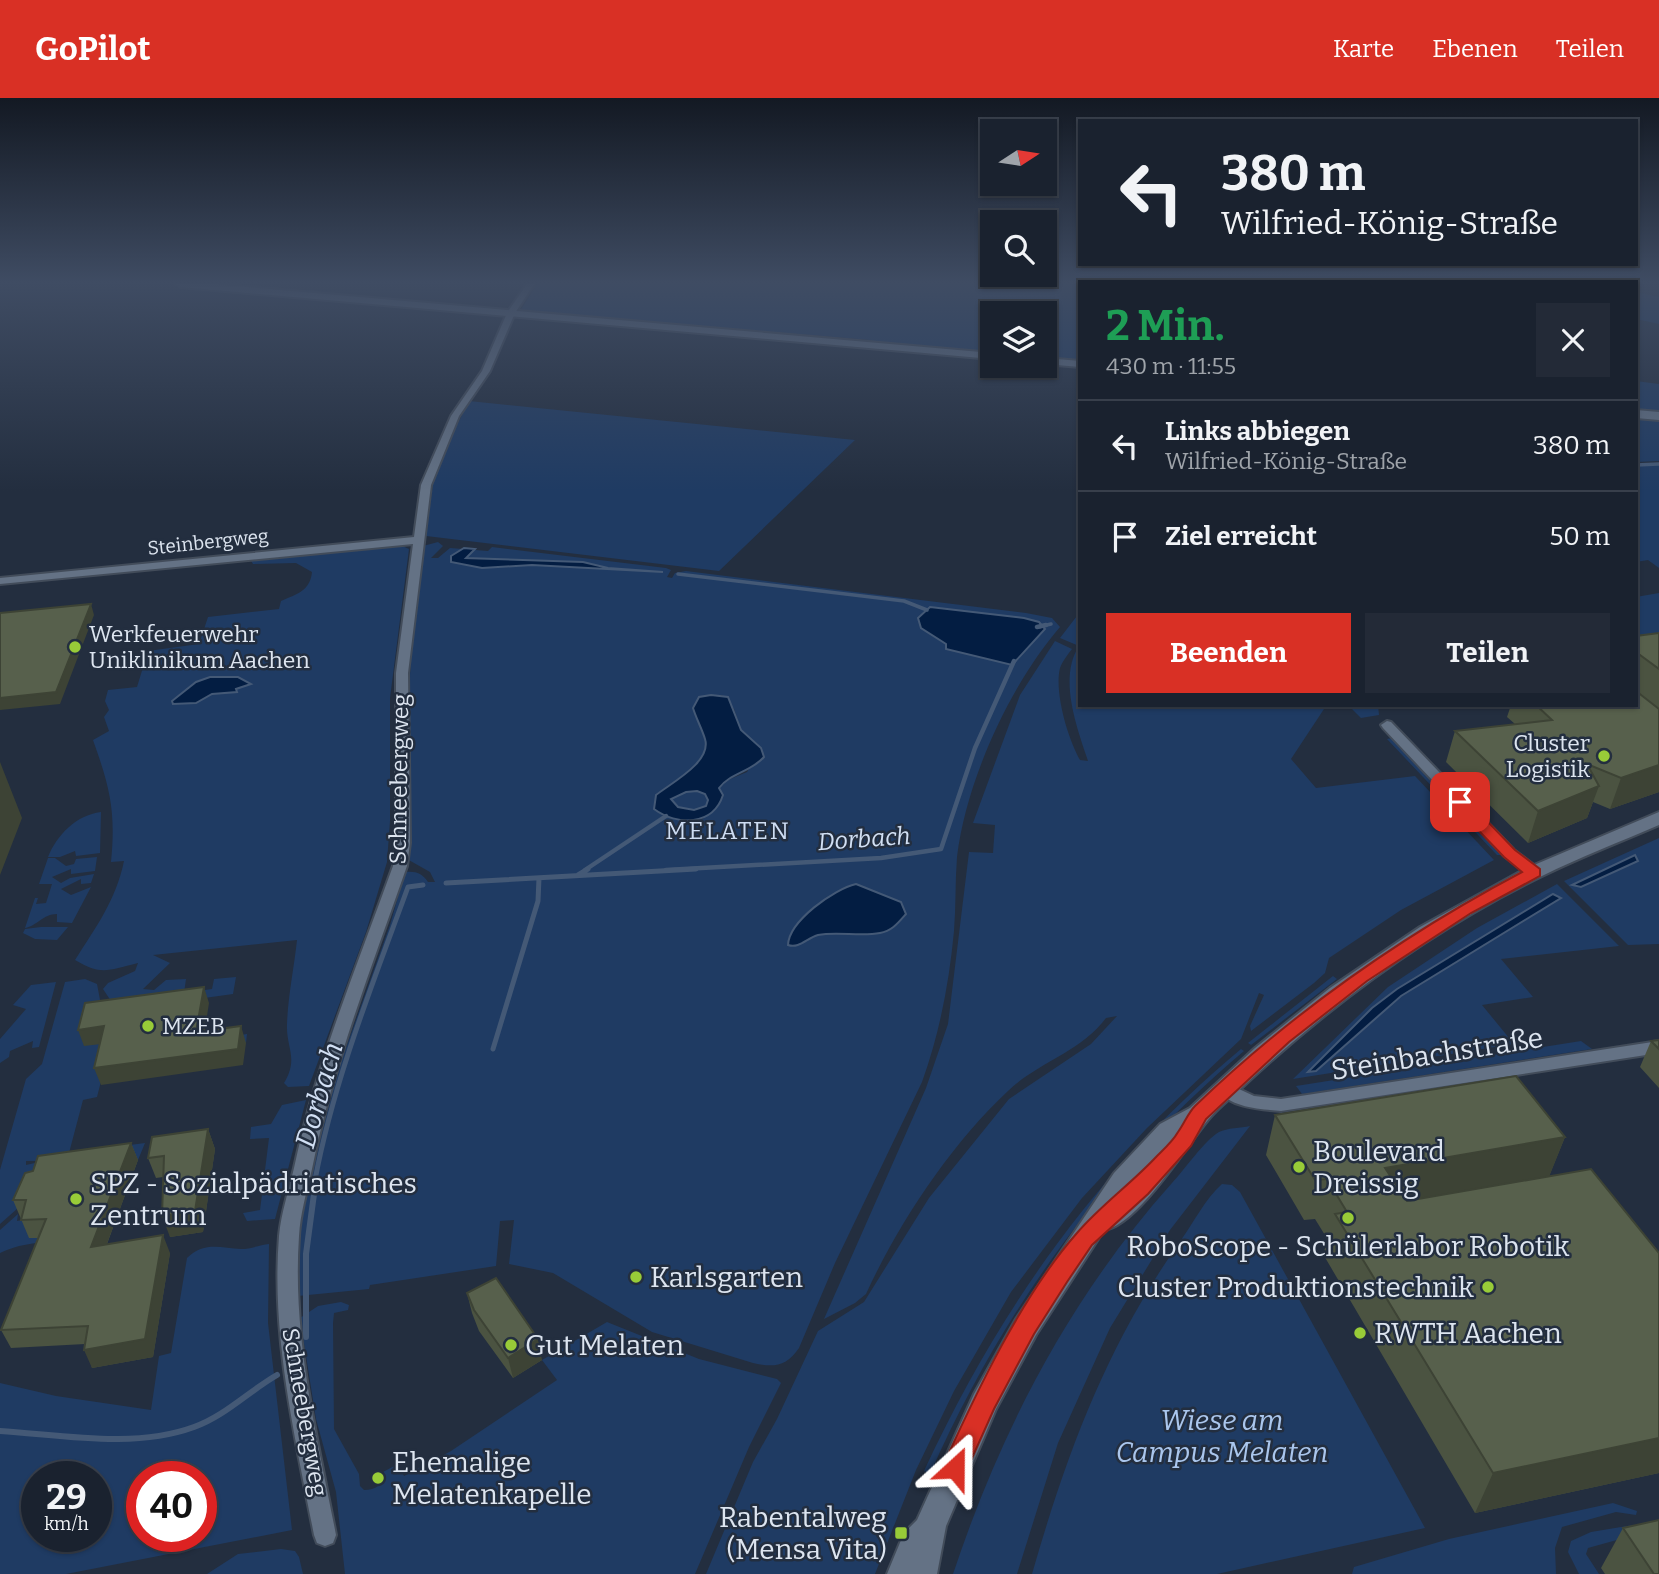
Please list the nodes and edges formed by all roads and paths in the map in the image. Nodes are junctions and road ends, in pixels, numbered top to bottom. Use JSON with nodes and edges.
{"nodes":[{"id":1,"x":494,"y":353,"type":"edge"},
{"id":2,"x":957,"y":353,"type":"edge"},
{"id":3,"x":980,"y":355,"type":"edge"},
{"id":4,"x":1057,"y":362,"type":"edge"},
{"id":5,"x":1078,"y":364,"type":"edge"},
{"id":6,"x":1638,"y":414,"type":"edge"},
{"id":7,"x":1659,"y":416,"type":"edge"},
{"id":8,"x":419,"y":540,"type":"junction"},
{"id":9,"x":0,"y":581,"type":"edge"},
{"id":10,"x":1387,"y":725,"type":"dead end"},
{"id":11,"x":1659,"y":818,"type":"edge"},
{"id":12,"x":1534,"y":872,"type":"junction"},
{"id":13,"x":1659,"y":1046,"type":"edge"},
{"id":14,"x":1226,"y":1089,"type":"junction"},
{"id":15,"x":929,"y":1526,"type":"junction"},
{"id":16,"x":325,"y":1535,"type":"dead end"},
{"id":17,"x":903,"y":1574,"type":"edge"},
{"id":18,"x":921,"y":1574,"type":"edge"}],
"edges":[{"from":1,"to":8,"type":"street","name":"Schneebergweg"},
{"from":2,"to":3,"type":"street"},
{"from":4,"to":5,"type":"street"},
{"from":6,"to":7,"type":"street"},
{"from":8,"to":9,"type":"street","name":"Steinbergweg"},
{"from":8,"to":16,"type":"street","name":"Schneebergweg"},
{"from":10,"to":12,"type":"street"},
{"from":11,"to":12,"type":"street"},
{"from":12,"to":14,"type":"street"},
{"from":13,"to":14,"type":"street","name":"Steinbachstraße"},
{"from":14,"to":15,"type":"street"},
{"from":15,"to":17,"type":"street"},
{"from":15,"to":18,"type":"street"}]}
